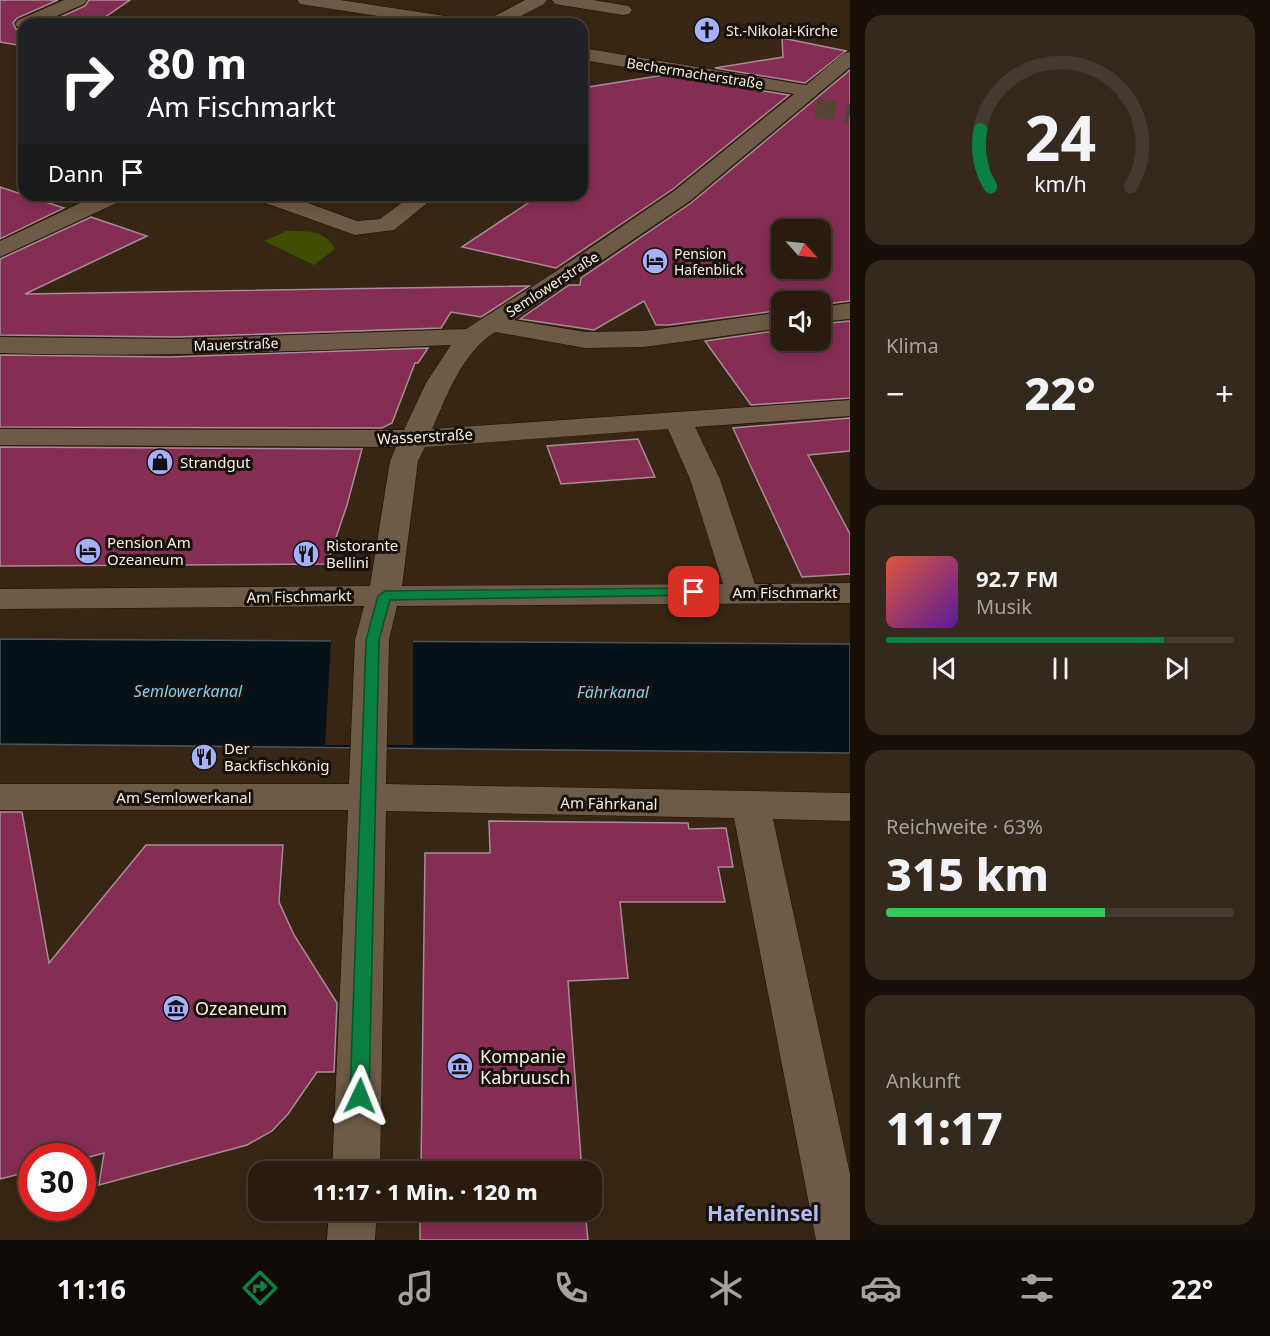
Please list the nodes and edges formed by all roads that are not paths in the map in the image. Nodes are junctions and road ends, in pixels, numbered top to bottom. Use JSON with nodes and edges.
{"nodes":[{"id":1,"x":78,"y":0,"type":"edge"},
{"id":2,"x":306,"y":0,"type":"edge"},
{"id":3,"x":538,"y":0,"type":"edge"},
{"id":4,"x":561,"y":0,"type":"edge"},
{"id":5,"x":622,"y":10,"type":"dead end"},
{"id":6,"x":37,"y":18,"type":"edge"},
{"id":7,"x":425,"y":18,"type":"edge"},
{"id":8,"x":504,"y":18,"type":"edge"},
{"id":9,"x":588,"y":55,"type":"edge"},
{"id":10,"x":850,"y":58,"type":"edge"},
{"id":11,"x":806,"y":101,"type":"junction"},
{"id":12,"x":102,"y":201,"type":"edge"},
{"id":13,"x":281,"y":201,"type":"edge"},
{"id":14,"x":418,"y":201,"type":"edge"},
{"id":15,"x":0,"y":250,"type":"edge"},
{"id":16,"x":850,"y":311,"type":"edge"},
{"id":17,"x":831,"y":314,"type":"edge"},
{"id":18,"x":771,"y":322,"type":"edge"},
{"id":19,"x":481,"y":330,"type":"junction"},
{"id":20,"x":0,"y":345,"type":"edge"},
{"id":21,"x":850,"y":408,"type":"edge"},
{"id":22,"x":678,"y":420,"type":"junction"},
{"id":23,"x":0,"y":437,"type":"edge"},
{"id":24,"x":414,"y":439,"type":"junction"},
{"id":25,"x":742,"y":592,"type":"junction"},
{"id":26,"x":850,"y":593,"type":"edge"},
{"id":27,"x":385,"y":596,"type":"junction"},
{"id":28,"x":0,"y":599,"type":"edge"},
{"id":29,"x":0,"y":797,"type":"edge"},
{"id":30,"x":369,"y":797,"type":"junction"},
{"id":31,"x":751,"y":806,"type":"junction"},
{"id":32,"x":850,"y":807,"type":"edge"},
{"id":33,"x":356,"y":1161,"type":"edge"},
{"id":34,"x":352,"y":1221,"type":"edge"},
{"id":35,"x":351,"y":1240,"type":"edge"},
{"id":36,"x":840,"y":1240,"type":"edge"}],
"edges":[{"from":1,"to":6,"type":"street"},
{"from":2,"to":7,"type":"street"},
{"from":3,"to":8,"type":"street"},
{"from":4,"to":5,"type":"street"},
{"from":9,"to":11,"type":"street","name":"Bechermacherstraße"},
{"from":10,"to":11,"type":"street","name":"Semlowerstraße"},
{"from":11,"to":19,"type":"street","name":"Semlowerstraße"},
{"from":12,"to":15,"type":"street"},
{"from":13,"to":14,"type":"street"},
{"from":16,"to":17,"type":"street"},
{"from":18,"to":19,"type":"street","name":"Mauerstraße"},
{"from":19,"to":20,"type":"street","name":"Mauerstraße"},
{"from":19,"to":24,"type":"street","name":"Semlowerstraße"},
{"from":21,"to":22,"type":"street","name":"Wasserstraße"},
{"from":22,"to":24,"type":"street","name":"Wasserstraße"},
{"from":22,"to":25,"type":"street"},
{"from":23,"to":24,"type":"street","name":"Wasserstraße"},
{"from":24,"to":27,"type":"street","name":"Semlowerstraße"},
{"from":25,"to":26,"type":"street","name":"Am Fischmarkt"},
{"from":25,"to":27,"type":"street","name":"Am Fischmarkt"},
{"from":27,"to":28,"type":"street","name":"Am Fischmarkt"},
{"from":27,"to":30,"type":"street","name":"Semlowerstraße"},
{"from":29,"to":30,"type":"street","name":"Am Semlowerkanal"},
{"from":30,"to":31,"type":"street","name":"Am Fährkanal"},
{"from":30,"to":33,"type":"street","name":"Semlowerstraße"},
{"from":31,"to":32,"type":"street","name":"Am Fährkanal"},
{"from":31,"to":36,"type":"street"},
{"from":34,"to":35,"type":"street"}]}
